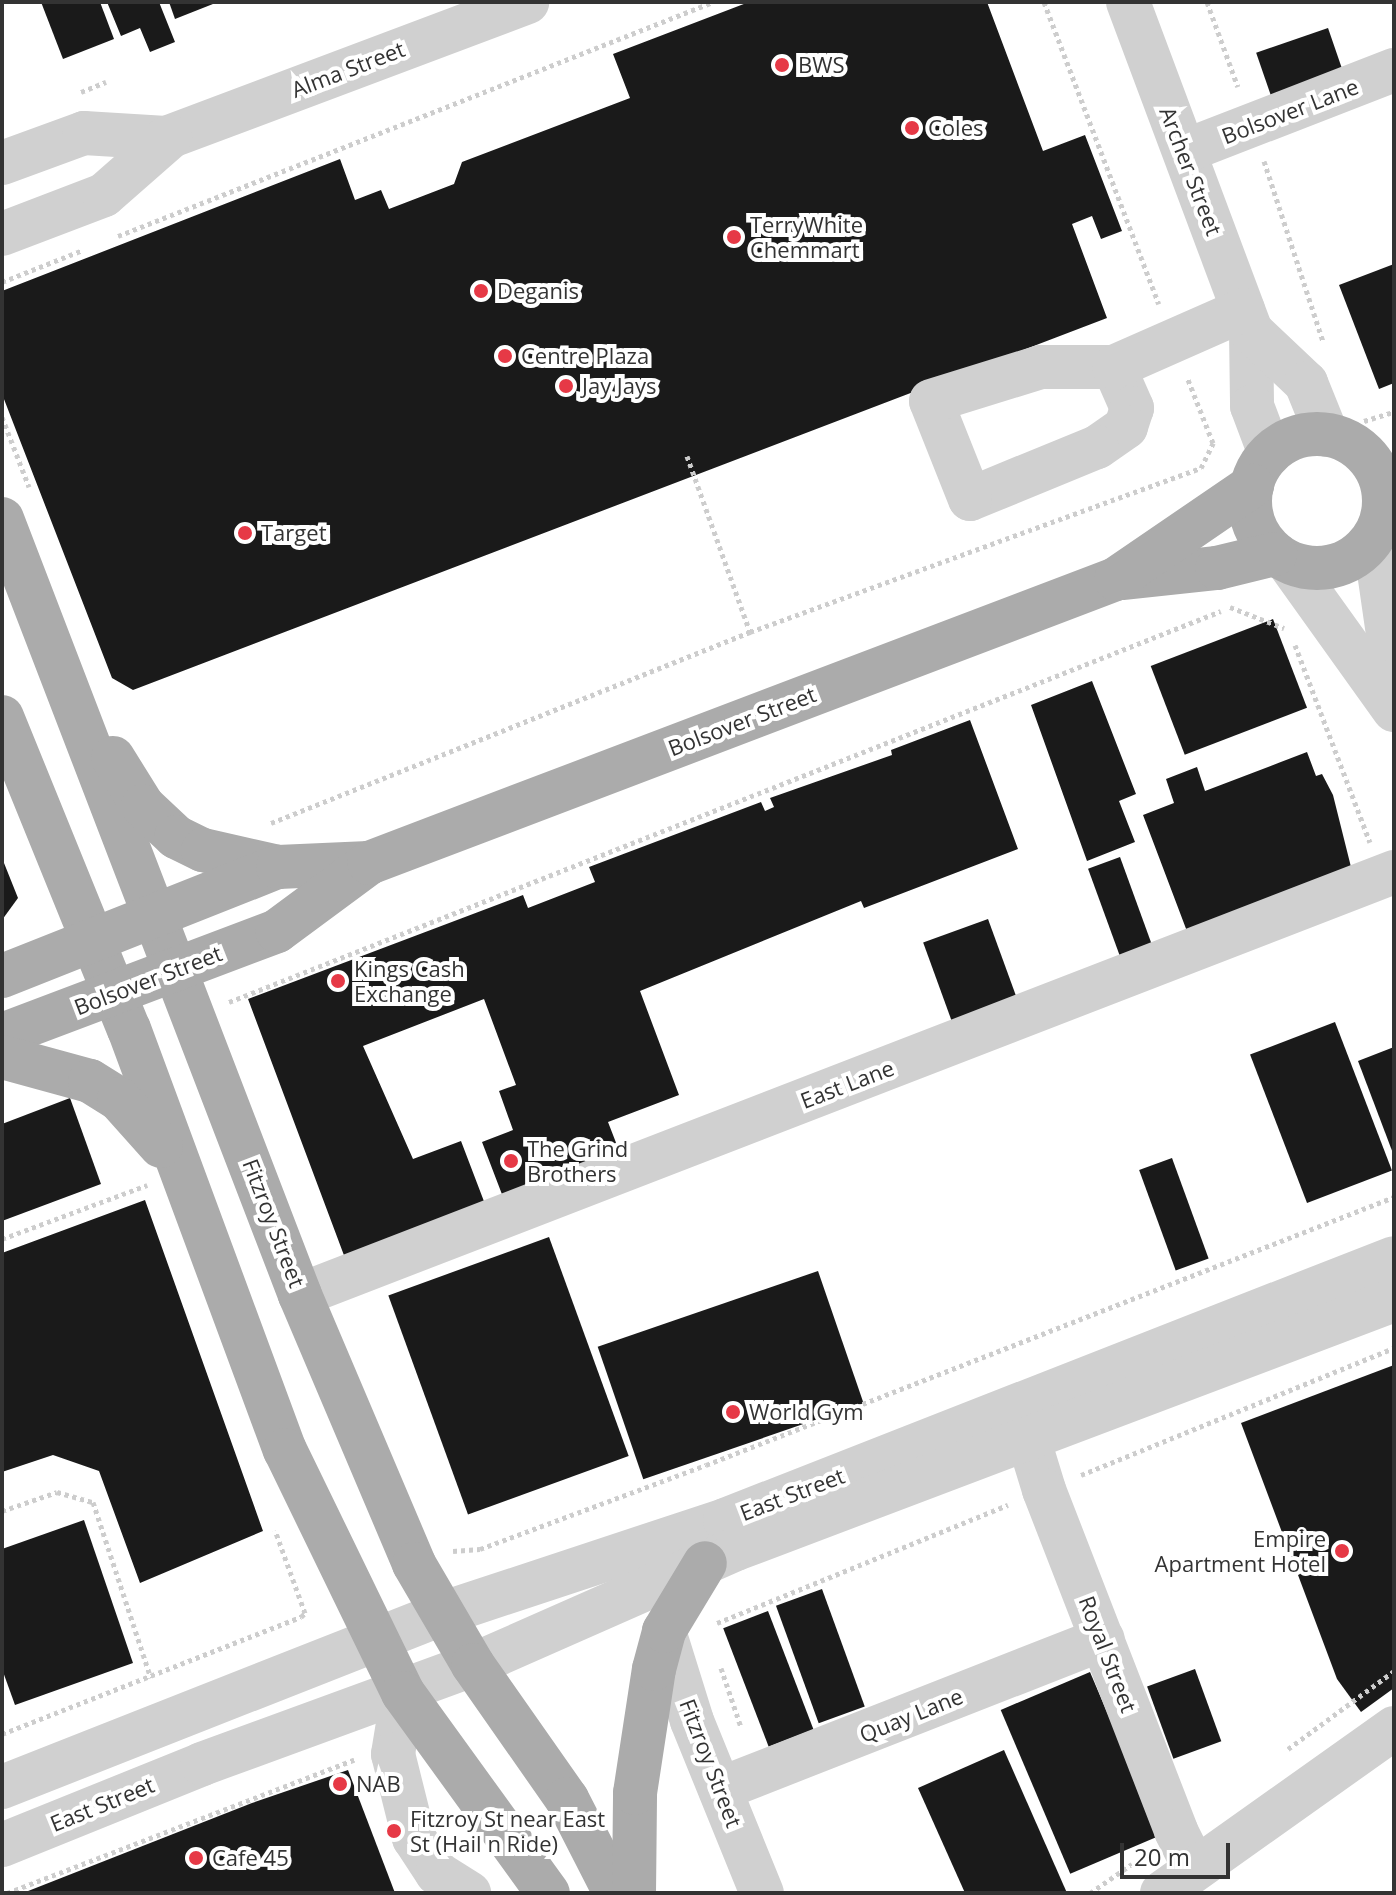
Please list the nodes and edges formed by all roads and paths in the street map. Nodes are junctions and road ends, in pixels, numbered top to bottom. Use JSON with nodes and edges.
{"nodes":[{"id":1,"x":527,"y":2,"type":"edge"},
{"id":2,"x":713,"y":2,"type":"edge"},
{"id":3,"x":1044,"y":2,"type":"edge"},
{"id":4,"x":1207,"y":2,"type":"edge"},
{"id":5,"x":1127,"y":5,"type":"edge"},
{"id":6,"x":1394,"y":70,"type":"edge"},
{"id":7,"x":1253,"y":127,"type":"junction"},
{"id":8,"x":168,"y":138,"type":"junction"},
{"id":9,"x":1185,"y":151,"type":"junction"},
{"id":10,"x":2,"y":163,"type":"edge"},
{"id":11,"x":2,"y":234,"type":"edge"},
{"id":12,"x":106,"y":241,"type":"dead end"},
{"id":13,"x":91,"y":247,"type":"dead end"},
{"id":14,"x":2,"y":282,"type":"edge"},
{"id":15,"x":1247,"y":321,"type":"junction"},
{"id":16,"x":1173,"y":342,"type":"junction"},
{"id":17,"x":1328,"y":357,"type":"dead end"},
{"id":18,"x":1114,"y":367,"type":"junction"},
{"id":19,"x":1394,"y":412,"type":"edge"},
{"id":20,"x":1340,"y":424,"type":"junction"},
{"id":21,"x":1381,"y":452,"type":"edge"},
{"id":22,"x":687,"y":456,"type":"dead end"},
{"id":23,"x":1261,"y":470,"type":"junction"},
{"id":24,"x":1384,"y":518,"type":"edge"},
{"id":25,"x":2,"y":519,"type":"edge"},
{"id":26,"x":1282,"y":558,"type":"junction"},
{"id":27,"x":1116,"y":579,"type":"junction"},
{"id":28,"x":750,"y":632,"type":"junction"},
{"id":29,"x":1394,"y":675,"type":"edge"},
{"id":30,"x":63,"y":678,"type":"junction"},
{"id":31,"x":1394,"y":710,"type":"edge"},
{"id":32,"x":2,"y":717,"type":"edge"},
{"id":33,"x":264,"y":826,"type":"dead end"},
{"id":34,"x":369,"y":863,"type":"junction"},
{"id":35,"x":278,"y":867,"type":"junction"},
{"id":36,"x":1388,"y":875,"type":"edge"},
{"id":37,"x":153,"y":914,"type":"junction"},
{"id":38,"x":90,"y":941,"type":"junction"},
{"id":39,"x":177,"y":970,"type":"junction"},
{"id":40,"x":2,"y":976,"type":"edge"},
{"id":41,"x":113,"y":994,"type":"junction"},
{"id":42,"x":224,"y":1004,"type":"dead end"},
{"id":43,"x":2,"y":1035,"type":"edge"},
{"id":44,"x":2,"y":1057,"type":"edge"},
{"id":45,"x":163,"y":1172,"type":"junction"},
{"id":46,"x":1394,"y":1197,"type":"edge"},
{"id":47,"x":2,"y":1239,"type":"edge"},
{"id":48,"x":1394,"y":1258,"type":"edge"},
{"id":49,"x":300,"y":1295,"type":"junction"},
{"id":50,"x":1394,"y":1300,"type":"edge"},
{"id":51,"x":1394,"y":1348,"type":"edge"},
{"id":52,"x":1024,"y":1420,"type":"junction"},
{"id":53,"x":1076,"y":1477,"type":"dead end"},
{"id":54,"x":1015,"y":1502,"type":"dead end"},
{"id":55,"x":2,"y":1511,"type":"edge"},
{"id":56,"x":441,"y":1551,"type":"dead end"},
{"id":57,"x":705,"y":1563,"type":"junction"},
{"id":58,"x":444,"y":1613,"type":"junction"},
{"id":59,"x":301,"y":1617,"type":"dead end"},
{"id":60,"x":707,"y":1627,"type":"dead end"},
{"id":61,"x":664,"y":1631,"type":"junction"},
{"id":62,"x":1103,"y":1639,"type":"junction"},
{"id":63,"x":380,"y":1640,"type":"junction"},
{"id":64,"x":473,"y":1665,"type":"junction"},
{"id":65,"x":1394,"y":1671,"type":"edge"},
{"id":66,"x":151,"y":1678,"type":"junction"},
{"id":67,"x":403,"y":1693,"type":"junction"},
{"id":68,"x":185,"y":1716,"type":"junction"},
{"id":69,"x":1394,"y":1728,"type":"edge"},
{"id":70,"x":2,"y":1734,"type":"edge"},
{"id":71,"x":1281,"y":1754,"type":"dead end"},
{"id":72,"x":355,"y":1759,"type":"dead end"},
{"id":73,"x":202,"y":1764,"type":"junction"},
{"id":74,"x":2,"y":1787,"type":"edge"},
{"id":75,"x":720,"y":1789,"type":"junction"},
{"id":76,"x":2,"y":1845,"type":"edge"},
{"id":77,"x":1165,"y":1874,"type":"edge"},
{"id":78,"x":448,"y":1886,"type":"edge"},
{"id":79,"x":7,"y":1893,"type":"edge"},
{"id":80,"x":548,"y":1893,"type":"edge"},
{"id":81,"x":615,"y":1893,"type":"edge"},
{"id":82,"x":634,"y":1893,"type":"edge"},
{"id":83,"x":762,"y":1893,"type":"edge"},
{"id":84,"x":1090,"y":1893,"type":"edge"}],
"edges":[{"from":1,"to":8,"type":"street","name":"Alma Street"},
{"from":2,"to":12,"type":"path"},
{"from":3,"to":16,"type":"path"},
{"from":4,"to":7,"type":"path"},
{"from":5,"to":9,"type":"street","name":"Archer Street"},
{"from":6,"to":7,"type":"street","name":"Bolsover Lane"},
{"from":7,"to":9,"type":"street","name":"Bolsover Lane"},
{"from":7,"to":17,"type":"path"},
{"from":8,"to":10,"type":"street","name":"Alma Street"},
{"from":8,"to":11,"type":"street","name":"Alma Street"},
{"from":9,"to":15,"type":"street","name":"Archer Street"},
{"from":13,"to":14,"type":"path"},
{"from":15,"to":16,"type":"street"},
{"from":15,"to":20,"type":"street","name":"Archer Street"},
{"from":15,"to":23,"type":"street","name":"Archer Street"},
{"from":16,"to":18,"type":"street"},
{"from":16,"to":28,"type":"path"},
{"from":18,"to":18,"type":"street"},
{"from":19,"to":20,"type":"path"},
{"from":20,"to":21,"type":"main road"},
{"from":20,"to":23,"type":"main road"},
{"from":21,"to":24,"type":"main road"},
{"from":22,"to":28,"type":"path"},
{"from":23,"to":26,"type":"main road"},
{"from":23,"to":27,"type":"main road","name":"Bolsover Street"},
{"from":24,"to":26,"type":"main road"},
{"from":24,"to":29,"type":"street"},
{"from":25,"to":30,"type":"main road","name":"Fitzroy Street"},
{"from":26,"to":27,"type":"main road","name":"Bolsover Street"},
{"from":26,"to":31,"type":"street"},
{"from":27,"to":34,"type":"main road","name":"Bolsover Street"},
{"from":28,"to":33,"type":"path"},
{"from":30,"to":35,"type":"main road"},
{"from":30,"to":37,"type":"main road","name":"Fitzroy Street"},
{"from":32,"to":38,"type":"main road"},
{"from":34,"to":35,"type":"main road","name":"Bolsover Street"},
{"from":34,"to":39,"type":"main road","name":"Bolsover Street"},
{"from":35,"to":37,"type":"main road","name":"Bolsover Street"},
{"from":36,"to":42,"type":"path"},
{"from":36,"to":49,"type":"street","name":"East Lane"},
{"from":37,"to":38,"type":"main road","name":"Bolsover Street"},
{"from":37,"to":39,"type":"main road","name":"Fitzroy Street"},
{"from":38,"to":40,"type":"main road","name":"Bolsover Street"},
{"from":38,"to":41,"type":"main road"},
{"from":39,"to":41,"type":"main road","name":"Bolsover Street"},
{"from":39,"to":49,"type":"main road","name":"Fitzroy Street"},
{"from":41,"to":43,"type":"main road","name":"Bolsover Street"},
{"from":41,"to":45,"type":"main road"},
{"from":44,"to":45,"type":"main road"},
{"from":45,"to":47,"type":"path"},
{"from":45,"to":63,"type":"main road"},
{"from":46,"to":56,"type":"path"},
{"from":48,"to":52,"type":"street","name":"East Street"},
{"from":49,"to":58,"type":"main road","name":"Fitzroy Street"},
{"from":50,"to":52,"type":"street","name":"East Street"},
{"from":51,"to":53,"type":"path"},
{"from":52,"to":57,"type":"street","name":"East Street"},
{"from":52,"to":58,"type":"street","name":"East Street"},
{"from":52,"to":62,"type":"street","name":"Royal Street"},
{"from":54,"to":60,"type":"path"},
{"from":55,"to":66,"type":"path"},
{"from":57,"to":61,"type":"main road"},
{"from":57,"to":64,"type":"street","name":"East Street"},
{"from":58,"to":63,"type":"street","name":"East Street"},
{"from":58,"to":64,"type":"main road","name":"Fitzroy Street"},
{"from":59,"to":66,"type":"path"},
{"from":61,"to":75,"type":"street","name":"Fitzroy Street"},
{"from":61,"to":82,"type":"main road"},
{"from":62,"to":75,"type":"street","name":"Quay Lane"},
{"from":62,"to":77,"type":"street","name":"Royal Street"},
{"from":63,"to":67,"type":"main road"},
{"from":63,"to":68,"type":"street","name":"East Street"},
{"from":64,"to":67,"type":"street","name":"East Street"},
{"from":64,"to":81,"type":"main road","name":"Fitzroy Street"},
{"from":65,"to":71,"type":"path"},
{"from":66,"to":70,"type":"path"},
{"from":67,"to":73,"type":"street","name":"East Street"},
{"from":67,"to":78,"type":"street"},
{"from":67,"to":80,"type":"main road"},
{"from":68,"to":73,"type":"street"},
{"from":68,"to":74,"type":"street","name":"East Street"},
{"from":69,"to":77,"type":"street"},
{"from":72,"to":79,"type":"path"},
{"from":73,"to":76,"type":"street","name":"East Street"},
{"from":75,"to":83,"type":"street","name":"Fitzroy Street"},
{"from":77,"to":84,"type":"path"}]}
